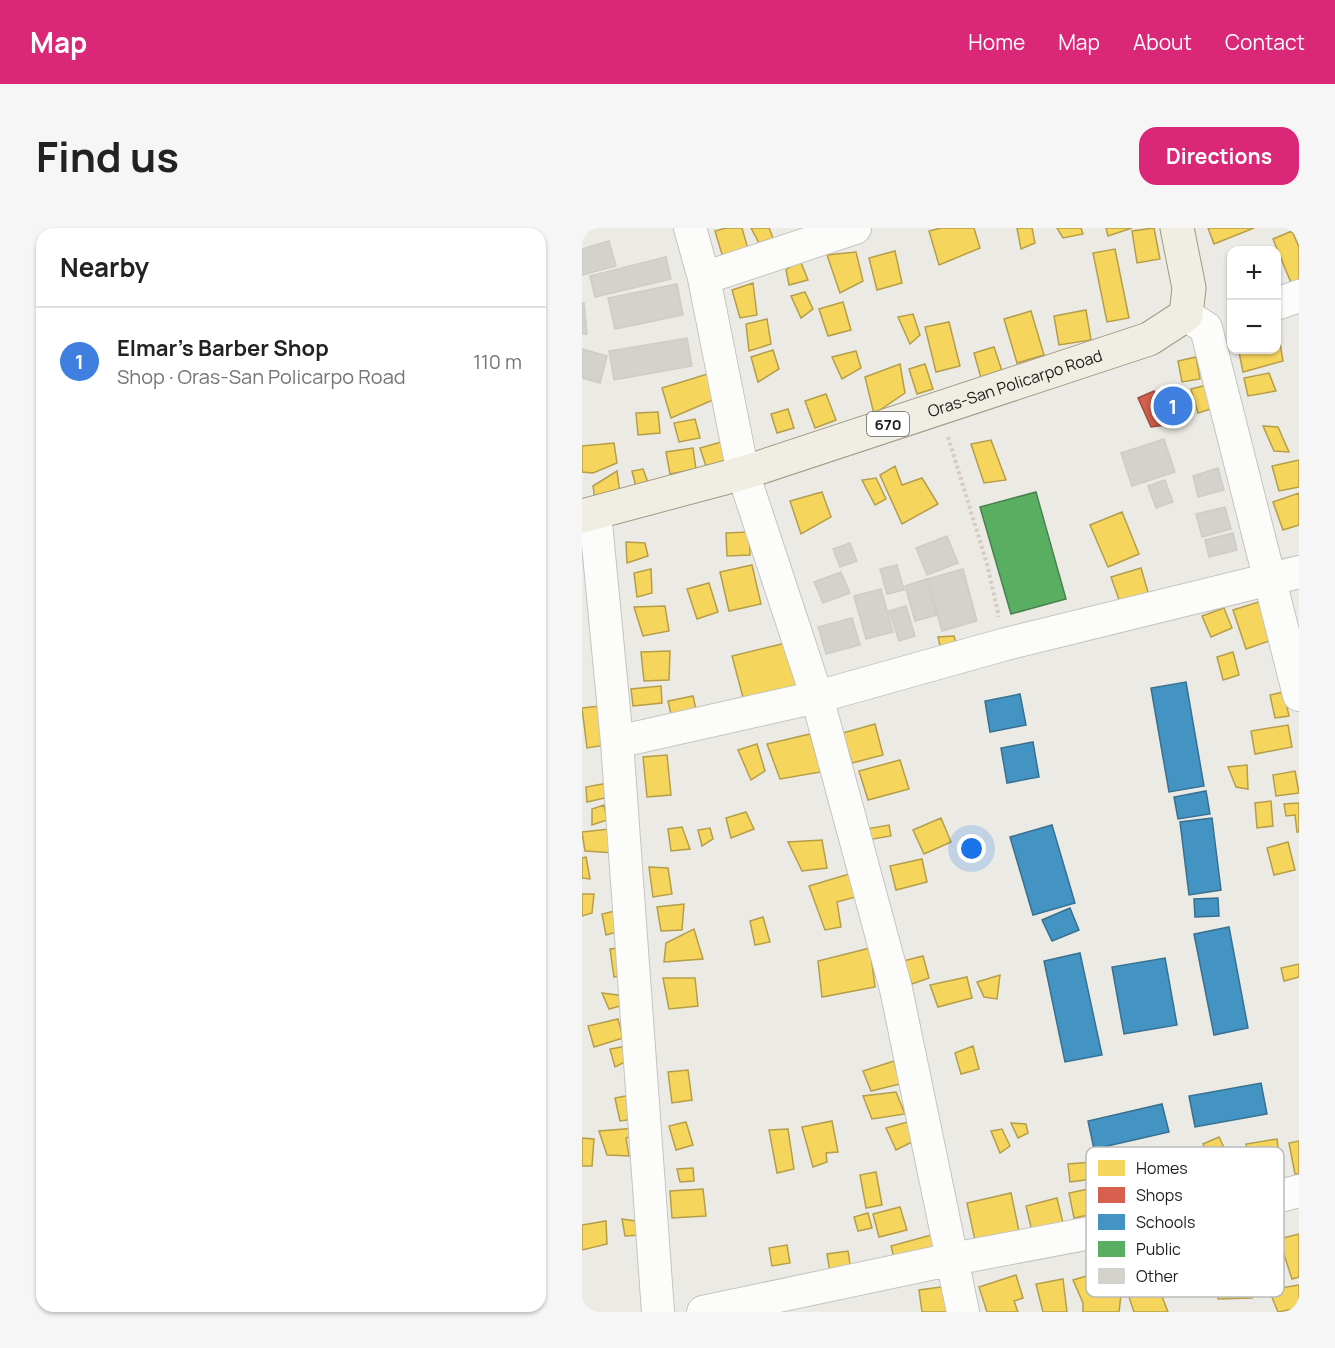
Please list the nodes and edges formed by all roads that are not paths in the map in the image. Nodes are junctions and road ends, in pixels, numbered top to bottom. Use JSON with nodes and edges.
{"nodes":[{"id":1,"x":690,"y":228,"type":"edge"},
{"id":2,"x":855,"y":228,"type":"edge"},
{"id":3,"x":1177,"y":228,"type":"edge"},
{"id":4,"x":704,"y":278,"type":"junction"},
{"id":5,"x":1299,"y":296,"type":"edge"},
{"id":6,"x":1281,"y":302,"type":"edge"},
{"id":7,"x":1208,"y":320,"type":"edge"},
{"id":8,"x":743,"y":473,"type":"junction"},
{"id":9,"x":589,"y":515,"type":"edge"},
{"id":10,"x":1285,"y":575,"type":"edge"},
{"id":11,"x":1299,"y":695,"type":"edge"},
{"id":12,"x":817,"y":697,"type":"junction"},
{"id":13,"x":617,"y":742,"type":"junction"},
{"id":14,"x":1299,"y":1191,"type":"edge"},
{"id":15,"x":1284,"y":1195,"type":"edge"},
{"id":16,"x":1086,"y":1234,"type":"edge"},
{"id":17,"x":953,"y":1259,"type":"junction"},
{"id":18,"x":658,"y":1312,"type":"edge"},
{"id":19,"x":703,"y":1312,"type":"edge"},
{"id":20,"x":963,"y":1312,"type":"edge"}],
"edges":[{"from":1,"to":4,"type":"street"},
{"from":2,"to":4,"type":"street"},
{"from":3,"to":7,"type":"main road"},
{"from":4,"to":8,"type":"street"},
{"from":5,"to":6,"type":"street"},
{"from":7,"to":8,"type":"main road","name":"Oras-San Policarpo Road","number":"670"},
{"from":7,"to":10,"type":"street"},
{"from":8,"to":9,"type":"main road","name":"Oras-San Policarpo Road","number":"670"},
{"from":8,"to":12,"type":"street"},
{"from":9,"to":13,"type":"street"},
{"from":10,"to":11,"type":"street"},
{"from":10,"to":12,"type":"street"},
{"from":12,"to":13,"type":"street"},
{"from":12,"to":17,"type":"street"},
{"from":13,"to":18,"type":"street"},
{"from":14,"to":15,"type":"street"},
{"from":16,"to":17,"type":"street"},
{"from":17,"to":19,"type":"street"},
{"from":17,"to":20,"type":"street"}]}
